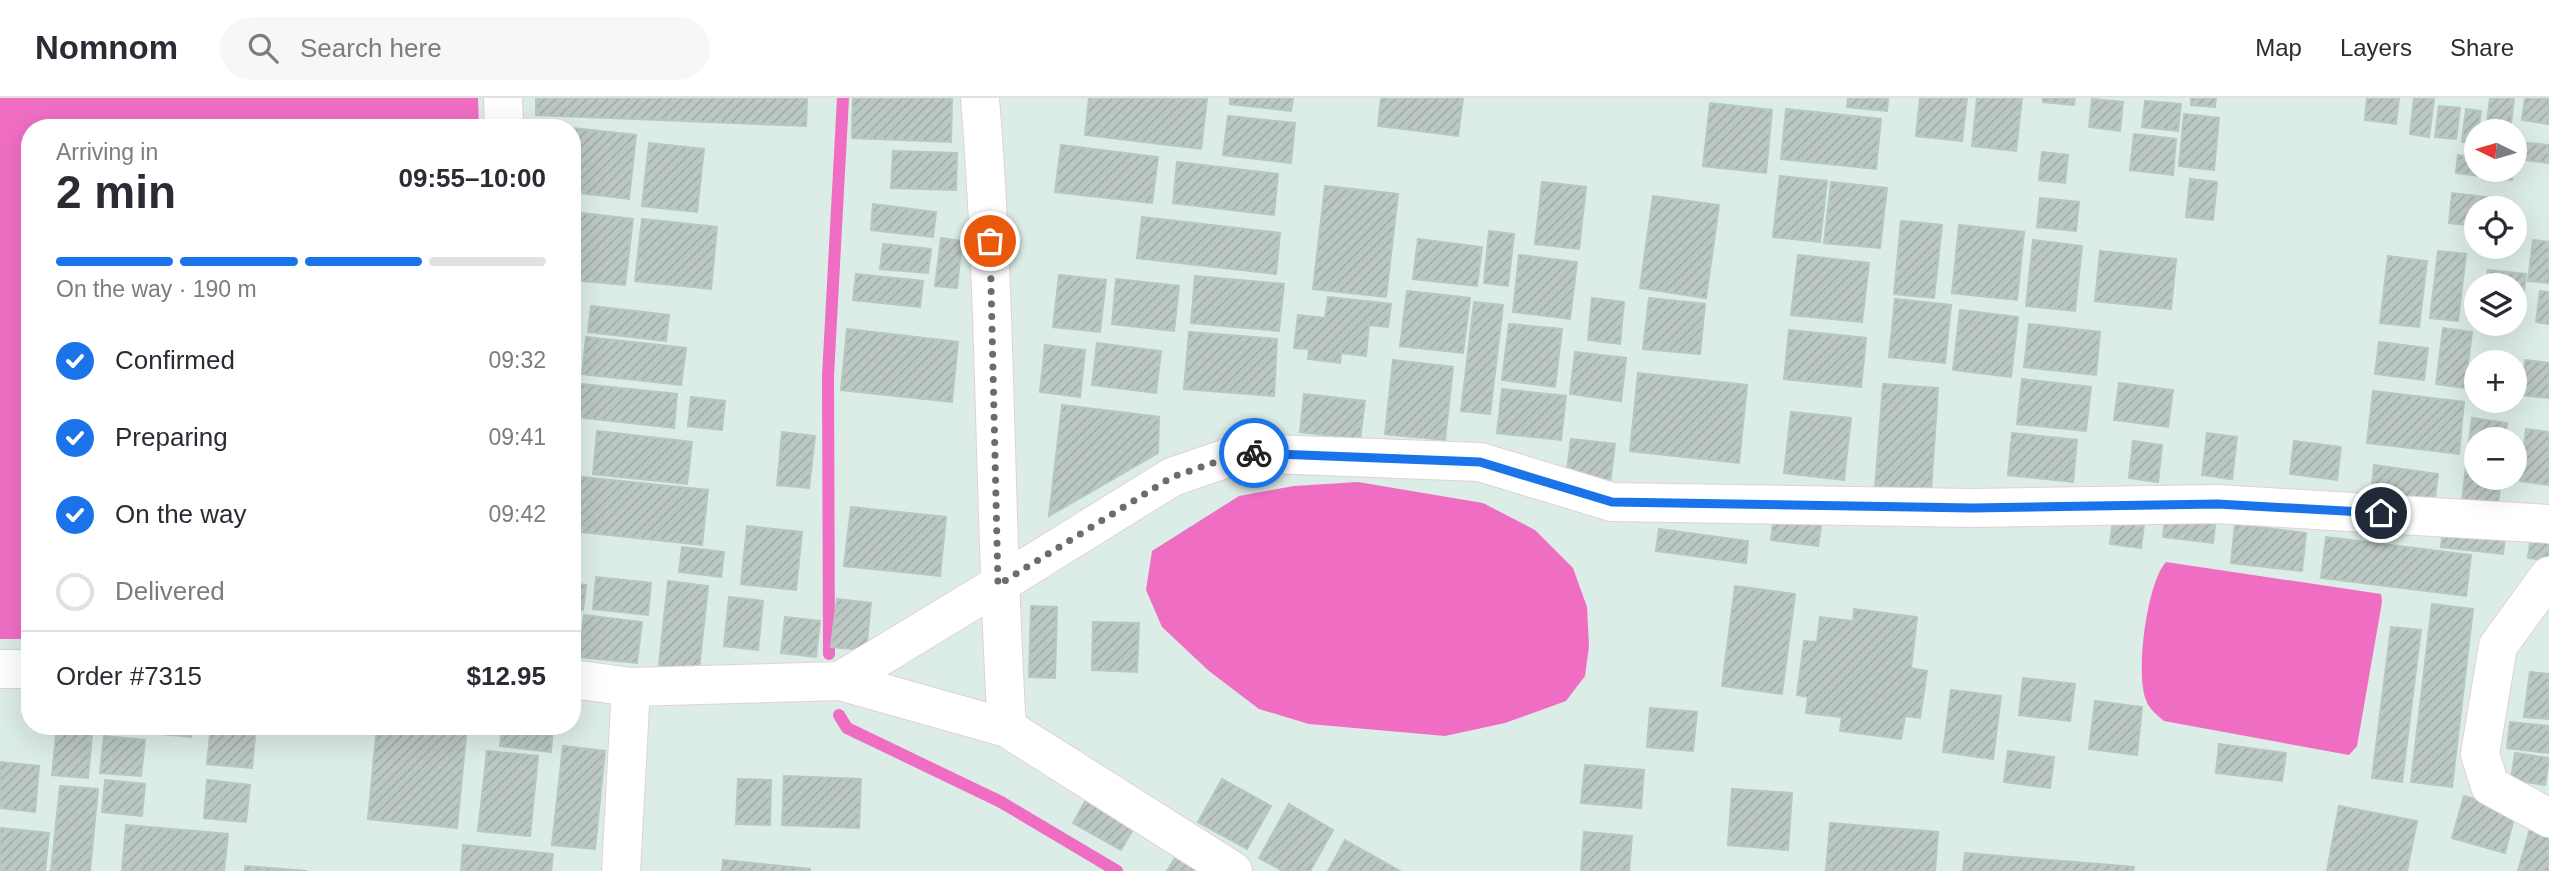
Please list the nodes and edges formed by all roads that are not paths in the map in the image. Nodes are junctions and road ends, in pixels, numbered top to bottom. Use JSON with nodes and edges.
{"nodes":[{"id":1,"x":503,"y":98,"type":"edge"},
{"id":2,"x":980,"y":98,"type":"edge"},
{"id":3,"x":504,"y":119,"type":"edge"},
{"id":4,"x":2549,"y":523,"type":"edge"},
{"id":5,"x":2549,"y":576,"type":"edge"},
{"id":6,"x":998,"y":585,"type":"junction"},
{"id":7,"x":0,"y":669,"type":"edge"},
{"id":8,"x":21,"y":669,"type":"edge"},
{"id":9,"x":581,"y":680,"type":"edge"},
{"id":10,"x":840,"y":681,"type":"junction"},
{"id":11,"x":631,"y":687,"type":"junction"},
{"id":12,"x":1007,"y":728,"type":"junction"},
{"id":13,"x":2549,"y":818,"type":"edge"},
{"id":14,"x":621,"y":871,"type":"edge"},
{"id":15,"x":1233,"y":871,"type":"edge"}],
"edges":[{"from":1,"to":3,"type":"street"},
{"from":2,"to":6,"type":"street"},
{"from":4,"to":6,"type":"street"},
{"from":5,"to":13,"type":"street"},
{"from":6,"to":10,"type":"street"},
{"from":6,"to":12,"type":"street"},
{"from":7,"to":8,"type":"street"},
{"from":9,"to":11,"type":"street"},
{"from":10,"to":11,"type":"street"},
{"from":10,"to":12,"type":"street"},
{"from":11,"to":14,"type":"street"},
{"from":12,"to":15,"type":"street"}]}
